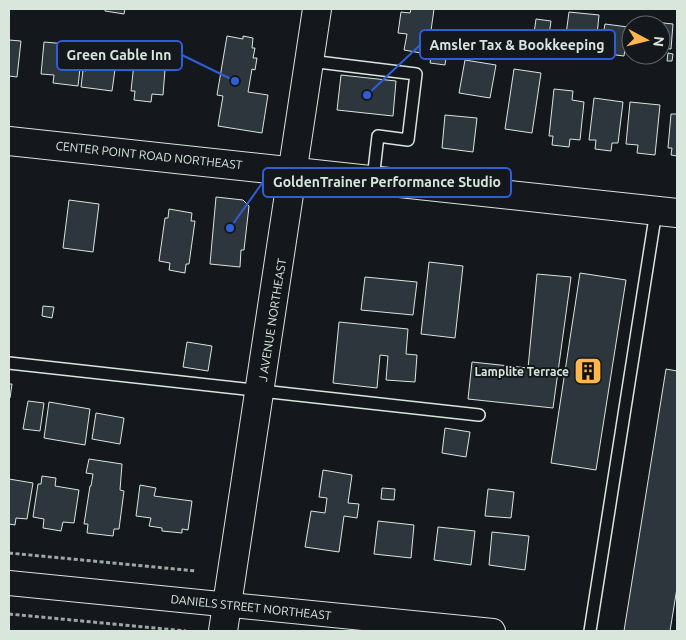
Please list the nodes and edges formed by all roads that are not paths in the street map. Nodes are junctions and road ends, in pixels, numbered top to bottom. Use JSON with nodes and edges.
{"nodes":[{"id":1,"x":318,"y":9,"type":"edge"},
{"id":2,"x":310,"y":61,"type":"junction"},
{"id":3,"x":9,"y":140,"type":"edge"},
{"id":4,"x":294,"y":170,"type":"junction"},
{"id":5,"x":372,"y":179,"type":"junction"},
{"id":6,"x":666,"y":212,"type":"edge"},
{"id":7,"x":9,"y":363,"type":"edge"},
{"id":8,"x":261,"y":391,"type":"junction"},
{"id":9,"x":479,"y":415,"type":"dead end"},
{"id":10,"x":9,"y":583,"type":"edge"},
{"id":11,"x":228,"y":604,"type":"junction"},
{"id":12,"x":223,"y":631,"type":"edge"},
{"id":13,"x":493,"y":631,"type":"edge"},
{"id":14,"x":590,"y":631,"type":"edge"}],
"edges":[{"from":1,"to":2,"type":"main road","name":"J AVENUE NORTHEAST"},
{"from":2,"to":4,"type":"main road","name":"J AVENUE NORTHEAST"},
{"from":2,"to":5,"type":"lane"},
{"from":3,"to":4,"type":"main road","name":"CENTER POINT ROAD NORTHEAST"},
{"from":4,"to":5,"type":"main road","name":"CENTER POINT ROAD NORTHEAST"},
{"from":4,"to":8,"type":"main road","name":"J AVENUE NORTHEAST"},
{"from":5,"to":6,"type":"main road","name":"CENTER POINT ROAD NORTHEAST"},
{"from":6,"to":14,"type":"lane"},
{"from":7,"to":8,"type":"lane"},
{"from":8,"to":9,"type":"lane"},
{"from":8,"to":11,"type":"main road","name":"J AVENUE NORTHEAST"},
{"from":10,"to":11,"type":"street","name":"DANIELS STREET NORTHEAST"},
{"from":11,"to":12,"type":"main road","name":"J AVENUE NORTHEAST"},
{"from":11,"to":13,"type":"street","name":"DANIELS STREET NORTHEAST"}]}
